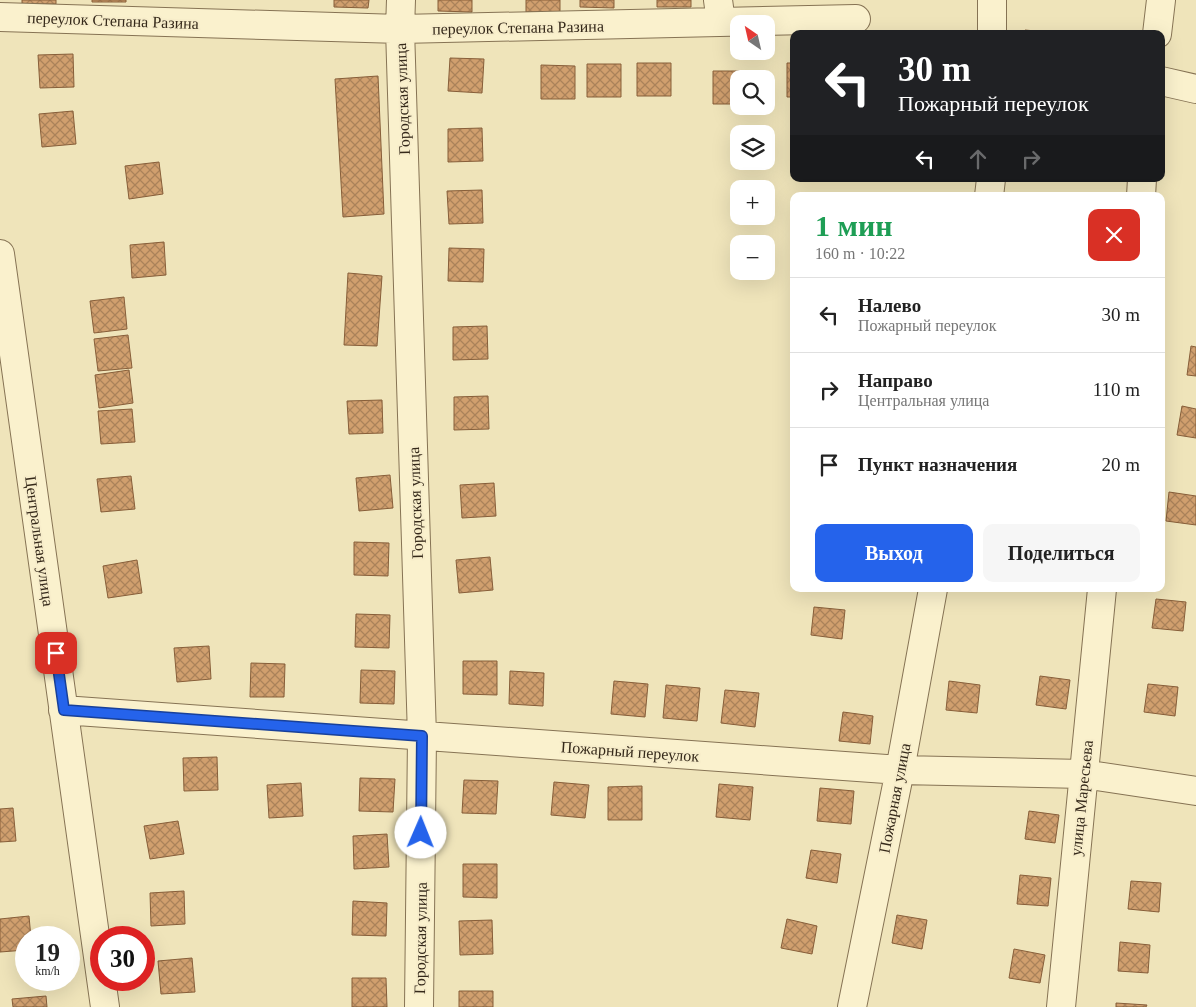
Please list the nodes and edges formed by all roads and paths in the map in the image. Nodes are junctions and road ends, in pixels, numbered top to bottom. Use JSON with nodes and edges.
{"nodes":[{"id":1,"x":401,"y":0,"type":"edge"},
{"id":2,"x":992,"y":0,"type":"edge"},
{"id":3,"x":1162,"y":0,"type":"edge"},
{"id":4,"x":720,"y":11,"type":"edge"},
{"id":5,"x":0,"y":17,"type":"edge"},
{"id":6,"x":856,"y":19,"type":"dead end"},
{"id":7,"x":400,"y":29,"type":"junction"},
{"id":8,"x":992,"y":30,"type":"edge"},
{"id":9,"x":1158,"y":30,"type":"edge"},
{"id":10,"x":1165,"y":83,"type":"edge"},
{"id":11,"x":1196,"y":89,"type":"edge"},
{"id":12,"x":0,"y":254,"type":"edge"},
{"id":13,"x":932,"y":592,"type":"edge"},
{"id":14,"x":1102,"y":592,"type":"edge"},
{"id":15,"x":64,"y":710,"type":"junction"},
{"id":16,"x":422,"y":736,"type":"junction"},
{"id":17,"x":900,"y":770,"type":"junction"},
{"id":18,"x":1084,"y":774,"type":"junction"},
{"id":19,"x":1196,"y":791,"type":"edge"},
{"id":20,"x":105,"y":1007,"type":"edge"},
{"id":21,"x":419,"y":1007,"type":"edge"},
{"id":22,"x":852,"y":1007,"type":"edge"},
{"id":23,"x":1061,"y":1007,"type":"edge"}],
"edges":[{"from":1,"to":7,"type":"street","name":"Городская улица"},
{"from":2,"to":8,"type":"street"},
{"from":3,"to":9,"type":"street"},
{"from":4,"to":6,"type":"street","name":"переулок Степана Разина"},
{"from":4,"to":7,"type":"street","name":"переулок Степана Разина"},
{"from":5,"to":7,"type":"street","name":"переулок Степана Разина"},
{"from":7,"to":16,"type":"street","name":"Городская улица"},
{"from":10,"to":11,"type":"street"},
{"from":12,"to":15,"type":"street","name":"Центральная улица"},
{"from":13,"to":17,"type":"street","name":"Пожарная улица"},
{"from":14,"to":18,"type":"street","name":"улица Маресьева"},
{"from":15,"to":16,"type":"street","name":"Пожарный переулок"},
{"from":15,"to":20,"type":"street","name":"Центральная улица"},
{"from":16,"to":17,"type":"street","name":"Пожарный переулок"},
{"from":16,"to":21,"type":"street","name":"Городская улица"},
{"from":17,"to":18,"type":"street","name":"Пожарный переулок"},
{"from":17,"to":22,"type":"street","name":"Пожарная улица"},
{"from":18,"to":19,"type":"street","name":"Пожарный переулок"},
{"from":18,"to":23,"type":"street","name":"улица Маресьева"}]}
